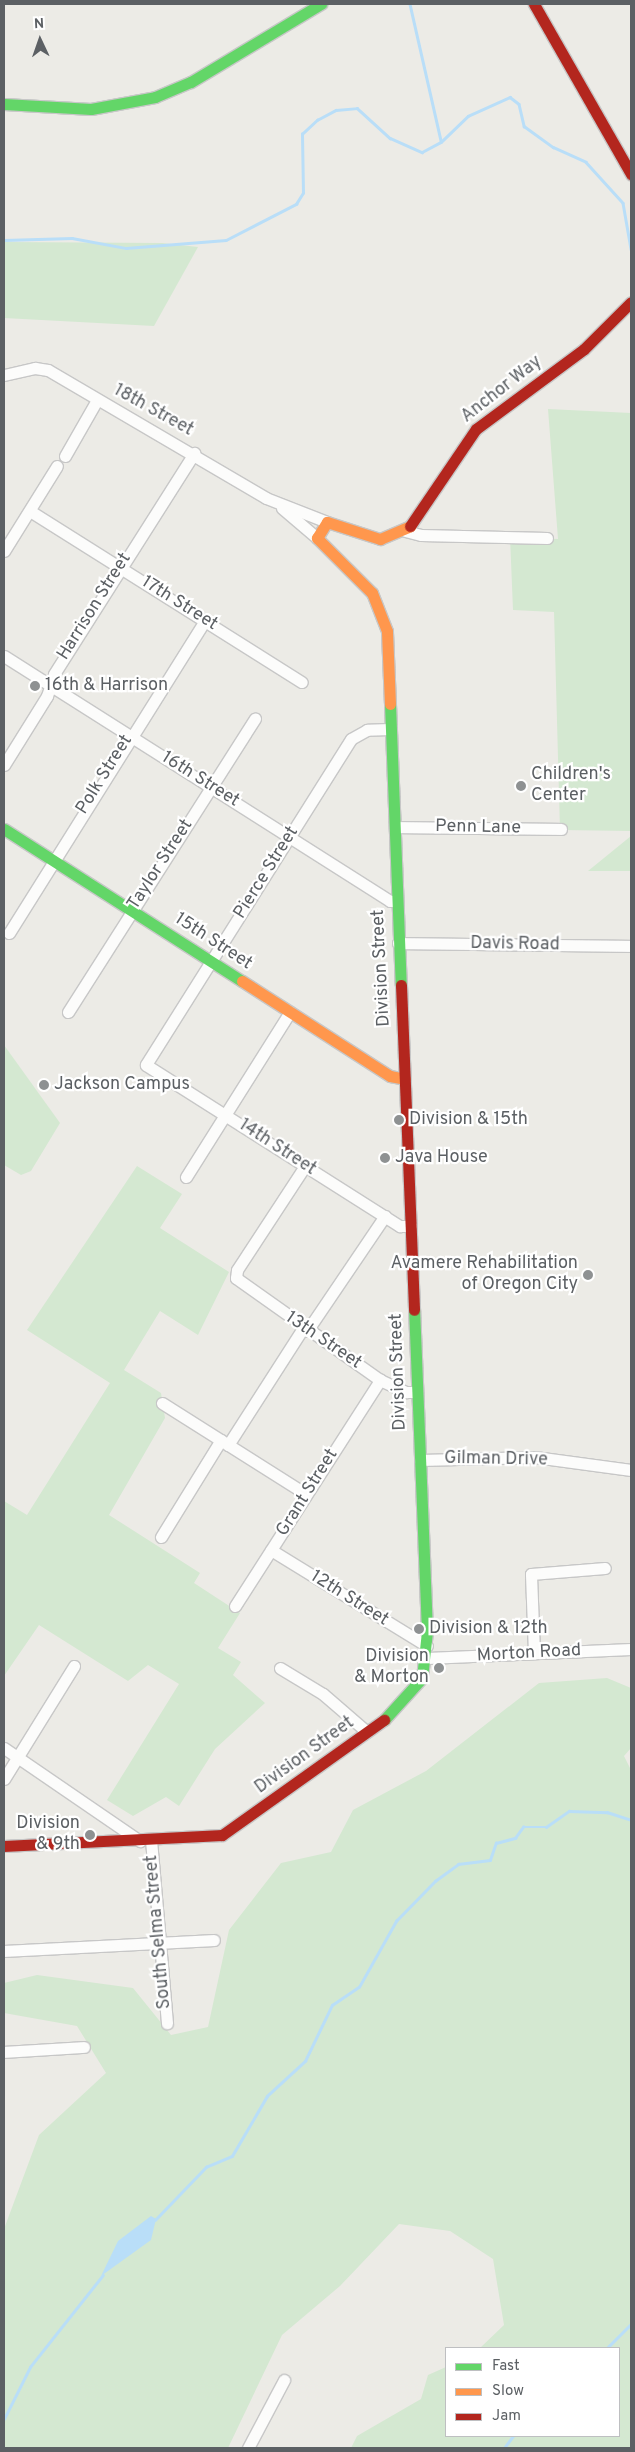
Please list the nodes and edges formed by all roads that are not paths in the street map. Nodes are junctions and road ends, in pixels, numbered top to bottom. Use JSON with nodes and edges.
{"nodes":[{"id":1,"x":321,"y":4,"type":"edge"},
{"id":2,"x":534,"y":4,"type":"edge"},
{"id":3,"x":4,"y":104,"type":"edge"},
{"id":4,"x":631,"y":174,"type":"edge"},
{"id":5,"x":631,"y":302,"type":"edge"},
{"id":6,"x":4,"y":375,"type":"edge"},
{"id":7,"x":96,"y":400,"type":"junction"},
{"id":8,"x":194,"y":454,"type":"junction"},
{"id":9,"x":66,"y":456,"type":"dead end"},
{"id":10,"x":57,"y":466,"type":"dead end"},
{"id":11,"x":279,"y":505,"type":"junction"},
{"id":12,"x":30,"y":511,"type":"junction"},
{"id":13,"x":327,"y":522,"type":"junction"},
{"id":14,"x":406,"y":531,"type":"junction"},
{"id":15,"x":317,"y":538,"type":"junction"},
{"id":16,"x":547,"y":538,"type":"dead end"},
{"id":17,"x":4,"y":551,"type":"edge"},
{"id":18,"x":120,"y":568,"type":"junction"},
{"id":19,"x":372,"y":593,"type":"joint"},
{"id":20,"x":205,"y":620,"type":"junction"},
{"id":21,"x":4,"y":656,"type":"edge"},
{"id":22,"x":302,"y":682,"type":"dead end"},
{"id":23,"x":50,"y":685,"type":"junction"},
{"id":24,"x":255,"y":719,"type":"dead end"},
{"id":25,"x":390,"y":728,"type":"junction"},
{"id":26,"x":130,"y":736,"type":"junction"},
{"id":27,"x":4,"y":765,"type":"edge"},
{"id":28,"x":211,"y":787,"type":"junction"},
{"id":29,"x":394,"y":827,"type":"junction"},
{"id":30,"x":4,"y":829,"type":"edge"},
{"id":31,"x":560,"y":829,"type":"dead end"},
{"id":32,"x":290,"y":837,"type":"junction"},
{"id":33,"x":53,"y":861,"type":"junction"},
{"id":34,"x":396,"y":901,"type":"junction"},
{"id":35,"x":131,"y":910,"type":"junction"},
{"id":36,"x":9,"y":933,"type":"dead end"},
{"id":37,"x":398,"y":943,"type":"junction"},
{"id":38,"x":631,"y":946,"type":"edge"},
{"id":39,"x":212,"y":962,"type":"junction"},
{"id":40,"x":68,"y":1012,"type":"dead end"},
{"id":41,"x":290,"y":1012,"type":"junction"},
{"id":42,"x":146,"y":1065,"type":"joint"},
{"id":43,"x":405,"y":1079,"type":"junction"},
{"id":44,"x":224,"y":1114,"type":"junction"},
{"id":45,"x":305,"y":1166,"type":"junction"},
{"id":46,"x":186,"y":1177,"type":"dead end"},
{"id":47,"x":385,"y":1216,"type":"junction"},
{"id":48,"x":411,"y":1226,"type":"junction"},
{"id":49,"x":305,"y":1330,"type":"junction"},
{"id":50,"x":380,"y":1380,"type":"junction"},
{"id":51,"x":417,"y":1392,"type":"junction"},
{"id":52,"x":162,"y":1403,"type":"dead end"},
{"id":53,"x":225,"y":1443,"type":"junction"},
{"id":54,"x":420,"y":1460,"type":"junction"},
{"id":55,"x":631,"y":1470,"type":"edge"},
{"id":56,"x":306,"y":1494,"type":"junction"},
{"id":57,"x":161,"y":1537,"type":"dead end"},
{"id":58,"x":271,"y":1550,"type":"junction"},
{"id":59,"x":605,"y":1568,"type":"dead end"},
{"id":60,"x":236,"y":1606,"type":"dead end"},
{"id":61,"x":631,"y":1650,"type":"edge"},
{"id":62,"x":427,"y":1652,"type":"junction"},
{"id":63,"x":534,"y":1653,"type":"junction"},
{"id":64,"x":74,"y":1666,"type":"dead end"},
{"id":65,"x":280,"y":1668,"type":"dead end"},
{"id":66,"x":367,"y":1732,"type":"junction"},
{"id":67,"x":4,"y":1748,"type":"edge"},
{"id":68,"x":18,"y":1757,"type":"junction"},
{"id":69,"x":4,"y":1779,"type":"edge"},
{"id":70,"x":146,"y":1840,"type":"junction"},
{"id":71,"x":4,"y":1846,"type":"edge"},
{"id":72,"x":214,"y":1940,"type":"dead end"},
{"id":73,"x":160,"y":1943,"type":"junction"},
{"id":74,"x":4,"y":1951,"type":"edge"},
{"id":75,"x":167,"y":2023,"type":"dead end"},
{"id":76,"x":84,"y":2047,"type":"dead end"},
{"id":77,"x":4,"y":2052,"type":"edge"},
{"id":78,"x":284,"y":2380,"type":"dead end"},
{"id":79,"x":248,"y":2448,"type":"edge"}],
"edges":[{"from":1,"to":3,"type":"street"},
{"from":2,"to":4,"type":"street"},
{"from":5,"to":14,"type":"street","name":"Anchor Way"},
{"from":6,"to":7,"type":"street","name":"18th Street"},
{"from":7,"to":8,"type":"street","name":"18th Street"},
{"from":7,"to":9,"type":"street"},
{"from":8,"to":11,"type":"street","name":"18th Street"},
{"from":8,"to":18,"type":"street","name":"Harrison Street"},
{"from":10,"to":12,"type":"street"},
{"from":11,"to":13,"type":"street","name":"18th Street"},
{"from":11,"to":15,"type":"street","name":"18th Street"},
{"from":12,"to":17,"type":"street"},
{"from":12,"to":18,"type":"street","name":"17th Street"},
{"from":13,"to":14,"type":"street","name":"18th Street"},
{"from":13,"to":15,"type":"street"},
{"from":14,"to":16,"type":"street"},
{"from":15,"to":19,"type":"street","name":"18th Street"},
{"from":18,"to":20,"type":"street","name":"17th Street"},
{"from":18,"to":23,"type":"street","name":"Harrison Street"},
{"from":19,"to":25,"type":"street","name":"Division Street"},
{"from":20,"to":22,"type":"street","name":"17th Street"},
{"from":20,"to":26,"type":"street","name":"Polk Street"},
{"from":21,"to":23,"type":"street","name":"16th Street"},
{"from":23,"to":26,"type":"street","name":"16th Street"},
{"from":23,"to":27,"type":"street","name":"Harrison Street"},
{"from":24,"to":28,"type":"street","name":"Taylor Street"},
{"from":25,"to":29,"type":"street","name":"Division Street"},
{"from":25,"to":32,"type":"street","name":"Pierce Street"},
{"from":26,"to":28,"type":"street","name":"16th Street"},
{"from":26,"to":33,"type":"street","name":"Polk Street"},
{"from":28,"to":32,"type":"street","name":"16th Street"},
{"from":28,"to":35,"type":"street","name":"Taylor Street"},
{"from":29,"to":31,"type":"street","name":"Penn Lane"},
{"from":29,"to":34,"type":"street","name":"Division Street"},
{"from":30,"to":33,"type":"street","name":"15th Street"},
{"from":32,"to":34,"type":"street","name":"16th Street"},
{"from":32,"to":39,"type":"street","name":"Pierce Street"},
{"from":33,"to":35,"type":"street","name":"15th Street"},
{"from":33,"to":36,"type":"street","name":"Polk Street"},
{"from":34,"to":37,"type":"street","name":"Division Street"},
{"from":35,"to":39,"type":"street","name":"15th Street"},
{"from":35,"to":40,"type":"street","name":"Taylor Street"},
{"from":37,"to":38,"type":"street","name":"Davis Road"},
{"from":37,"to":43,"type":"street","name":"Division Street"},
{"from":39,"to":41,"type":"street","name":"15th Street"},
{"from":39,"to":42,"type":"street","name":"Pierce Street"},
{"from":41,"to":43,"type":"street","name":"15th Street"},
{"from":41,"to":44,"type":"street"},
{"from":42,"to":44,"type":"street","name":"14th Street"},
{"from":43,"to":48,"type":"street","name":"Division Street"},
{"from":44,"to":45,"type":"street","name":"14th Street"},
{"from":44,"to":46,"type":"street"},
{"from":45,"to":47,"type":"street","name":"14th Street"},
{"from":45,"to":49,"type":"street","name":"13th Street"},
{"from":47,"to":48,"type":"street","name":"14th Street"},
{"from":47,"to":49,"type":"street"},
{"from":48,"to":51,"type":"street","name":"Division Street"},
{"from":49,"to":50,"type":"street","name":"13th Street"},
{"from":49,"to":53,"type":"street"},
{"from":50,"to":51,"type":"street","name":"13th Street"},
{"from":50,"to":56,"type":"street","name":"Grant Street"},
{"from":51,"to":54,"type":"street","name":"Division Street"},
{"from":52,"to":53,"type":"street"},
{"from":53,"to":56,"type":"street"},
{"from":53,"to":57,"type":"street"},
{"from":54,"to":55,"type":"street","name":"Gilman Drive"},
{"from":54,"to":62,"type":"street","name":"Division Street"},
{"from":56,"to":58,"type":"street","name":"Grant Street"},
{"from":58,"to":60,"type":"street","name":"Grant Street"},
{"from":58,"to":62,"type":"street","name":"12th Street"},
{"from":59,"to":63,"type":"street"},
{"from":61,"to":63,"type":"street","name":"Morton Road"},
{"from":62,"to":63,"type":"street","name":"Morton Road"},
{"from":62,"to":66,"type":"street","name":"Division Street"},
{"from":64,"to":68,"type":"street"},
{"from":65,"to":66,"type":"street"},
{"from":66,"to":70,"type":"street","name":"Division Street"},
{"from":67,"to":68,"type":"street"},
{"from":68,"to":69,"type":"street"},
{"from":68,"to":70,"type":"street"},
{"from":70,"to":71,"type":"street","name":"Division Street"},
{"from":70,"to":73,"type":"street","name":"South Selma Street"},
{"from":72,"to":73,"type":"street"},
{"from":73,"to":74,"type":"street"},
{"from":73,"to":75,"type":"street","name":"South Selma Street"},
{"from":76,"to":77,"type":"street"},
{"from":78,"to":79,"type":"street"}]}
